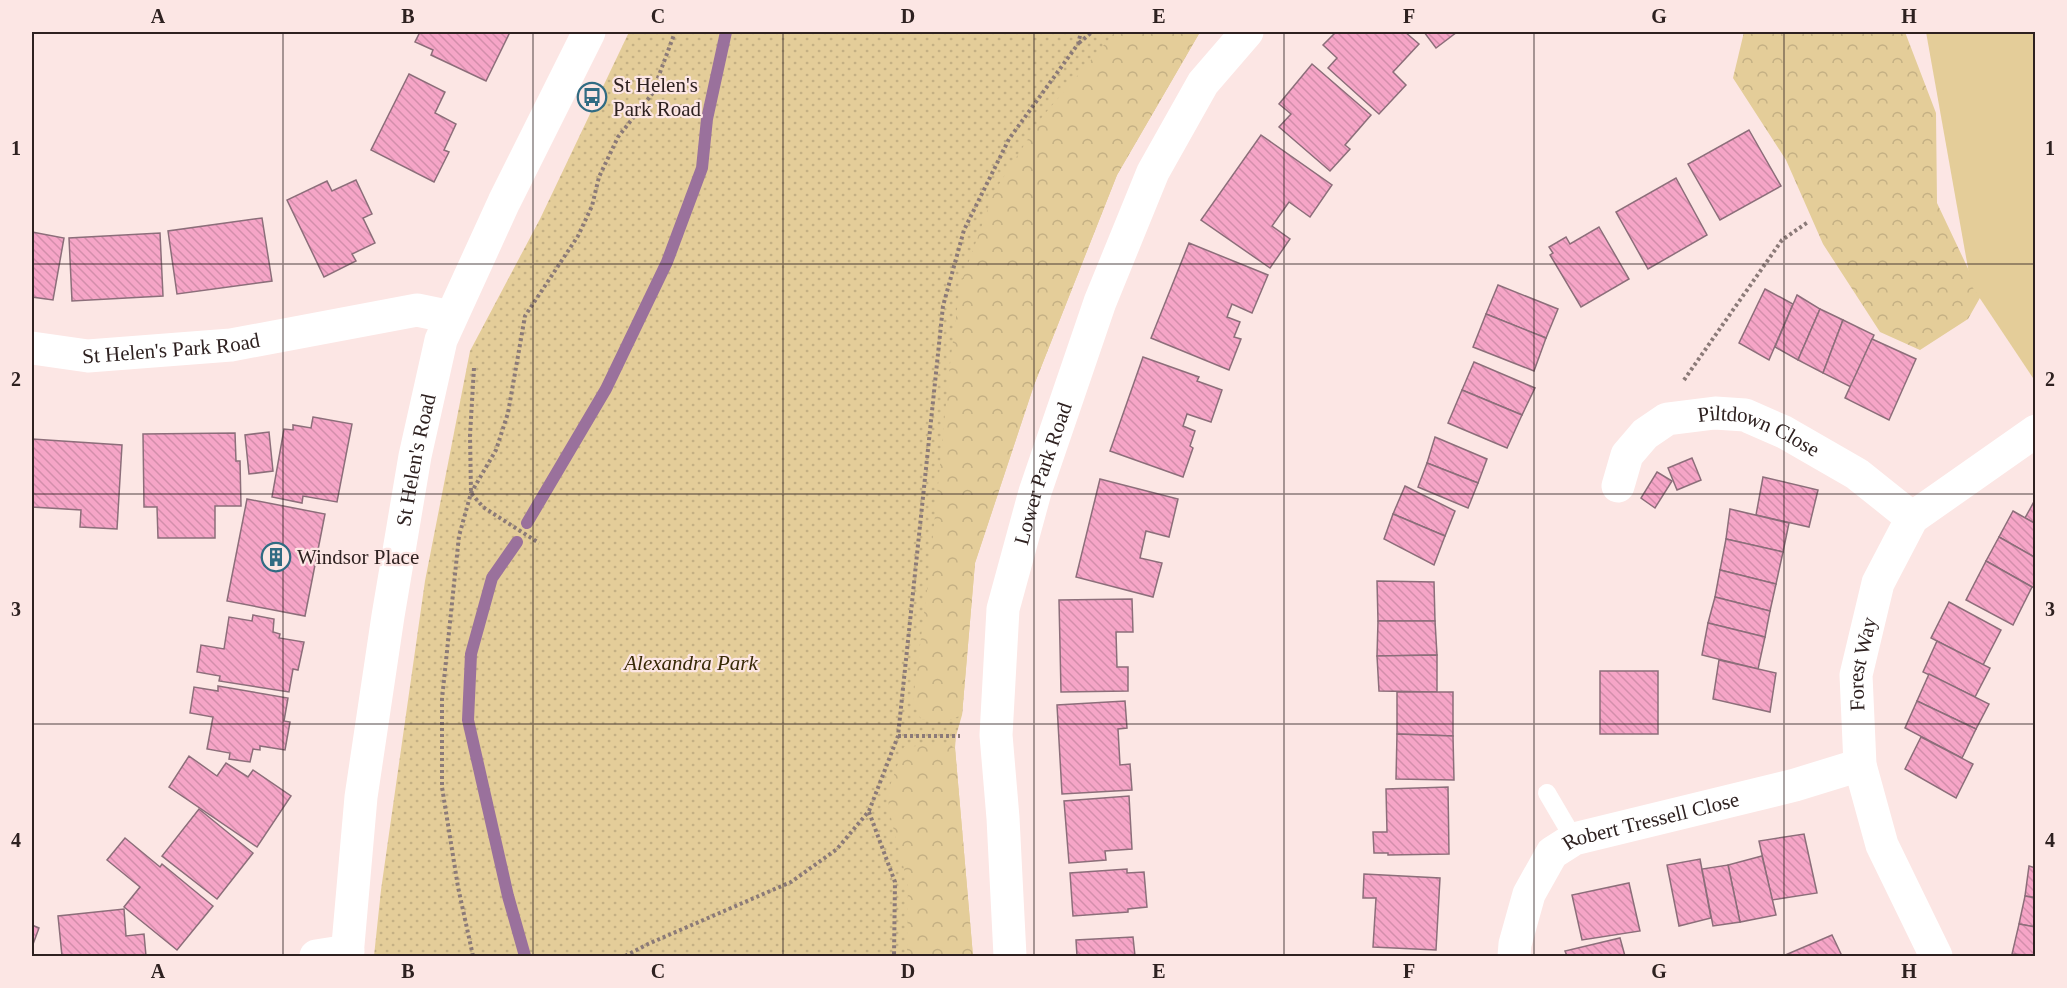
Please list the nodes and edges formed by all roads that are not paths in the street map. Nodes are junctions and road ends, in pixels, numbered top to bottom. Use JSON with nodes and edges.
{"nodes":[{"id":1,"x":588,"y":32,"type":"edge"},
{"id":2,"x":1247,"y":32,"type":"edge"},
{"id":3,"x":446,"y":329,"type":"junction"},
{"id":4,"x":32,"y":348,"type":"edge"},
{"id":5,"x":2036,"y":431,"type":"edge"},
{"id":6,"x":1618,"y":486,"type":"dead end"},
{"id":7,"x":1912,"y":518,"type":"junction"},
{"id":8,"x":1860,"y":765,"type":"junction"},
{"id":9,"x":1547,"y":794,"type":"dead end"},
{"id":10,"x":1574,"y":839,"type":"junction"},
{"id":11,"x":348,"y":954,"type":"edge"},
{"id":12,"x":316,"y":957,"type":"edge"},
{"id":13,"x":1010,"y":957,"type":"edge"},
{"id":14,"x":1514,"y":957,"type":"edge"},
{"id":15,"x":1936,"y":957,"type":"edge"}],
"edges":[{"from":1,"to":3,"type":"street","name":"St Helen's Road"},
{"from":2,"to":13,"type":"street","name":"Lower Park Road"},
{"from":3,"to":4,"type":"street","name":"St Helen's Park Road"},
{"from":3,"to":11,"type":"street","name":"St Helen's Road"},
{"from":5,"to":7,"type":"street","name":"Forest Way"},
{"from":6,"to":7,"type":"street","name":"Piltdown Close"},
{"from":7,"to":8,"type":"street","name":"Forest Way"},
{"from":8,"to":10,"type":"street","name":"Robert Tressell Close"},
{"from":8,"to":15,"type":"street","name":"Forest Way"},
{"from":9,"to":10,"type":"lane"},
{"from":10,"to":14,"type":"street","name":"Robert Tressell Close"},
{"from":11,"to":12,"type":"street"}]}
